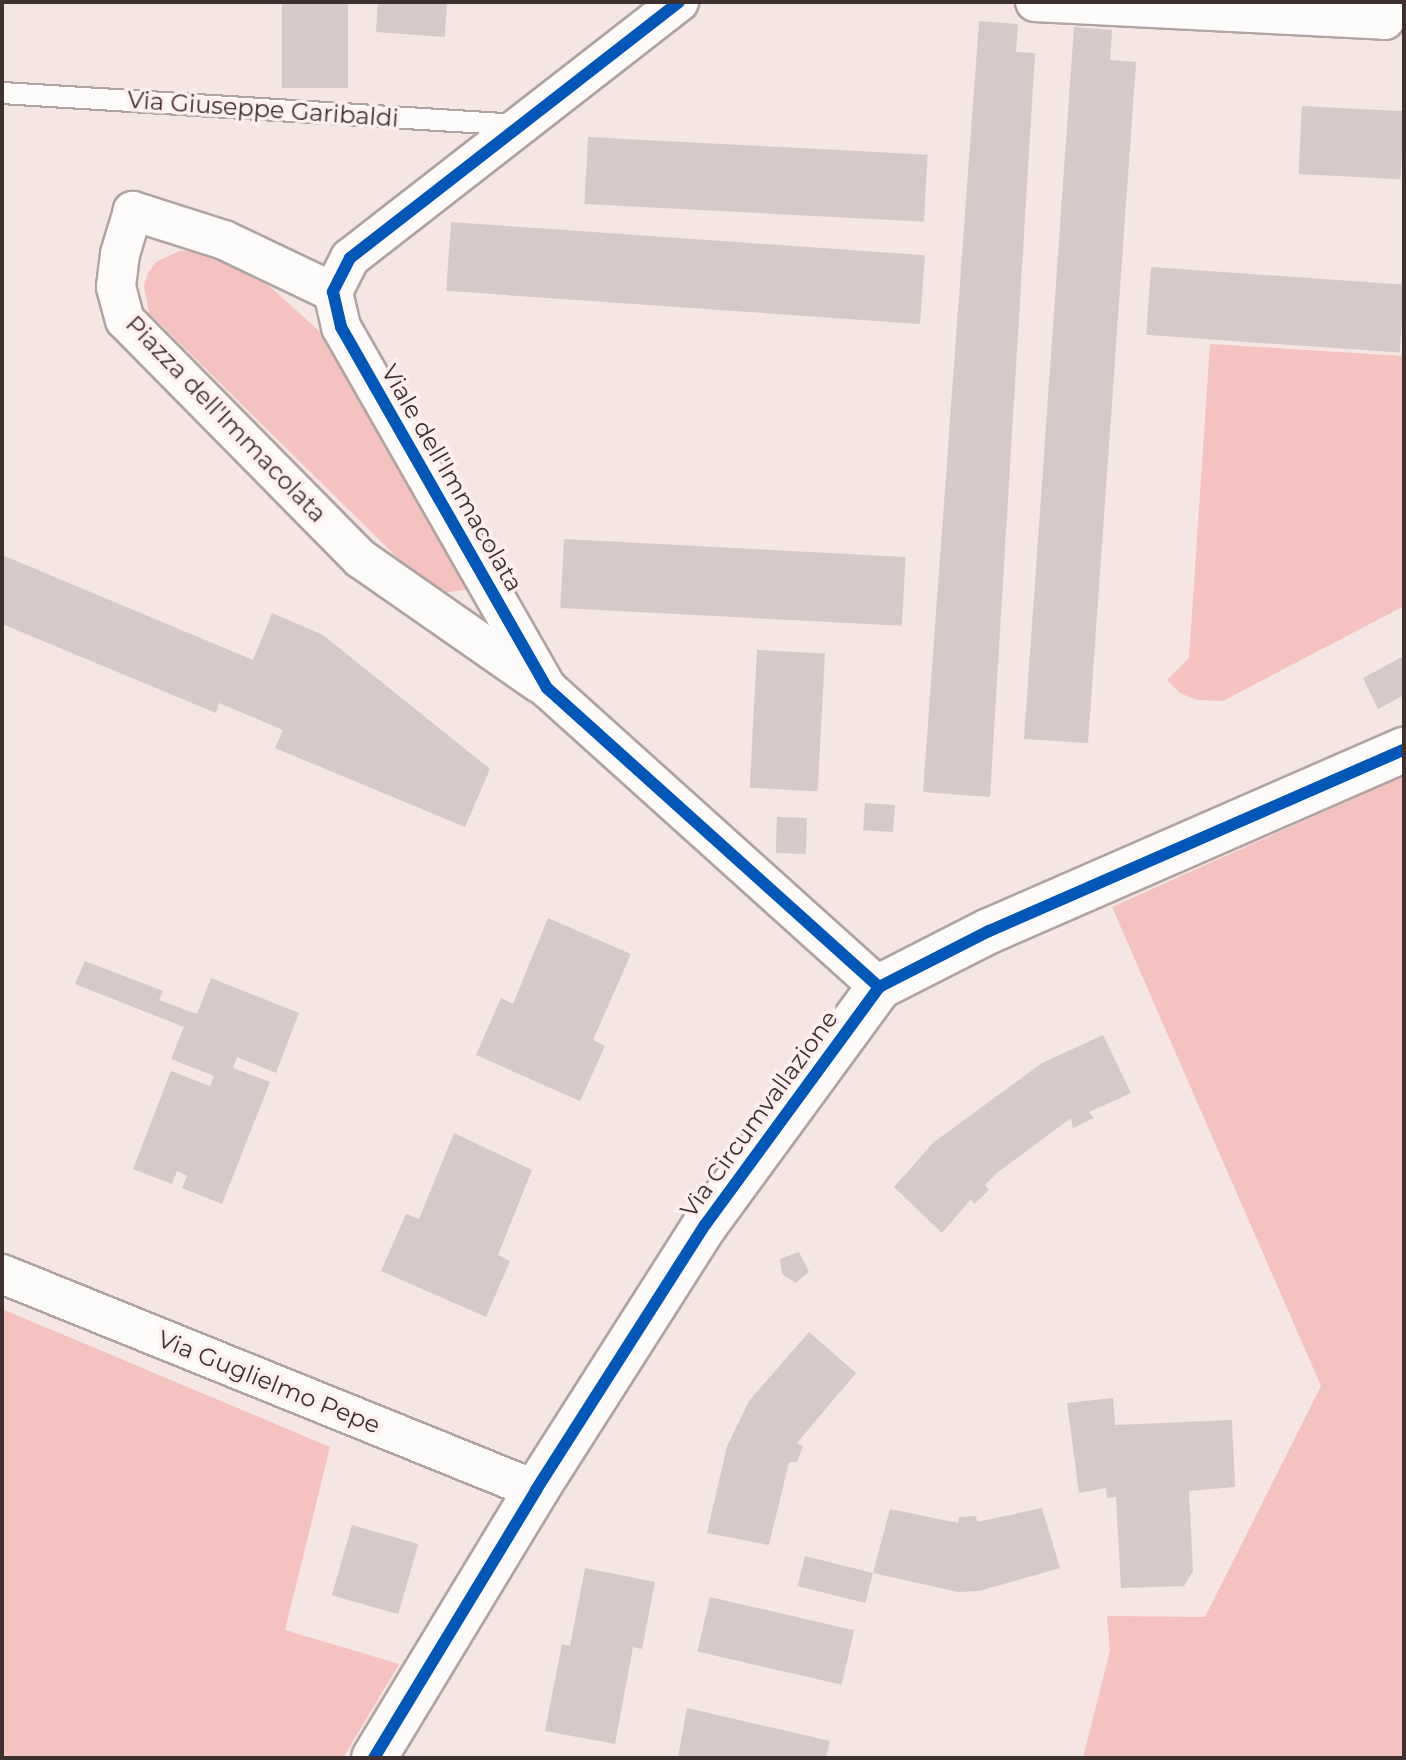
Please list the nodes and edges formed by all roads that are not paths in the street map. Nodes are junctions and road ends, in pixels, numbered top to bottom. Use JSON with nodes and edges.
{"nodes":[{"id":1,"x":679,"y":2,"type":"edge"},
{"id":2,"x":1035,"y":2,"type":"edge"},
{"id":3,"x":1386,"y":2,"type":"edge"},
{"id":4,"x":2,"y":93,"type":"edge"},
{"id":5,"x":523,"y":125,"type":"junction"},
{"id":6,"x":333,"y":292,"type":"junction"},
{"id":7,"x":547,"y":688,"type":"junction"},
{"id":8,"x":1404,"y":750,"type":"edge"},
{"id":9,"x":879,"y":987,"type":"junction"},
{"id":10,"x":2,"y":1274,"type":"edge"},
{"id":11,"x":536,"y":1490,"type":"junction"},
{"id":12,"x":374,"y":1758,"type":"edge"}],
"edges":[{"from":1,"to":5,"type":"street"},
{"from":2,"to":3,"type":"street"},
{"from":4,"to":5,"type":"lane","name":"Via Giuseppe Garibaldi"},
{"from":5,"to":6,"type":"street"},
{"from":6,"to":7,"type":"street","name":"Viale dell'Immacolata"},
{"from":6,"to":7,"type":"street","name":"Piazza dell'Immacolata"},
{"from":7,"to":9,"type":"street","name":"Viale dell'Immacolata"},
{"from":8,"to":9,"type":"street","name":"Via Circumvallazione"},
{"from":9,"to":11,"type":"street","name":"Via Circumvallazione"},
{"from":10,"to":11,"type":"street","name":"Via Guglielmo Pepe"},
{"from":11,"to":12,"type":"street","name":"Via Circumvallazione"}]}
